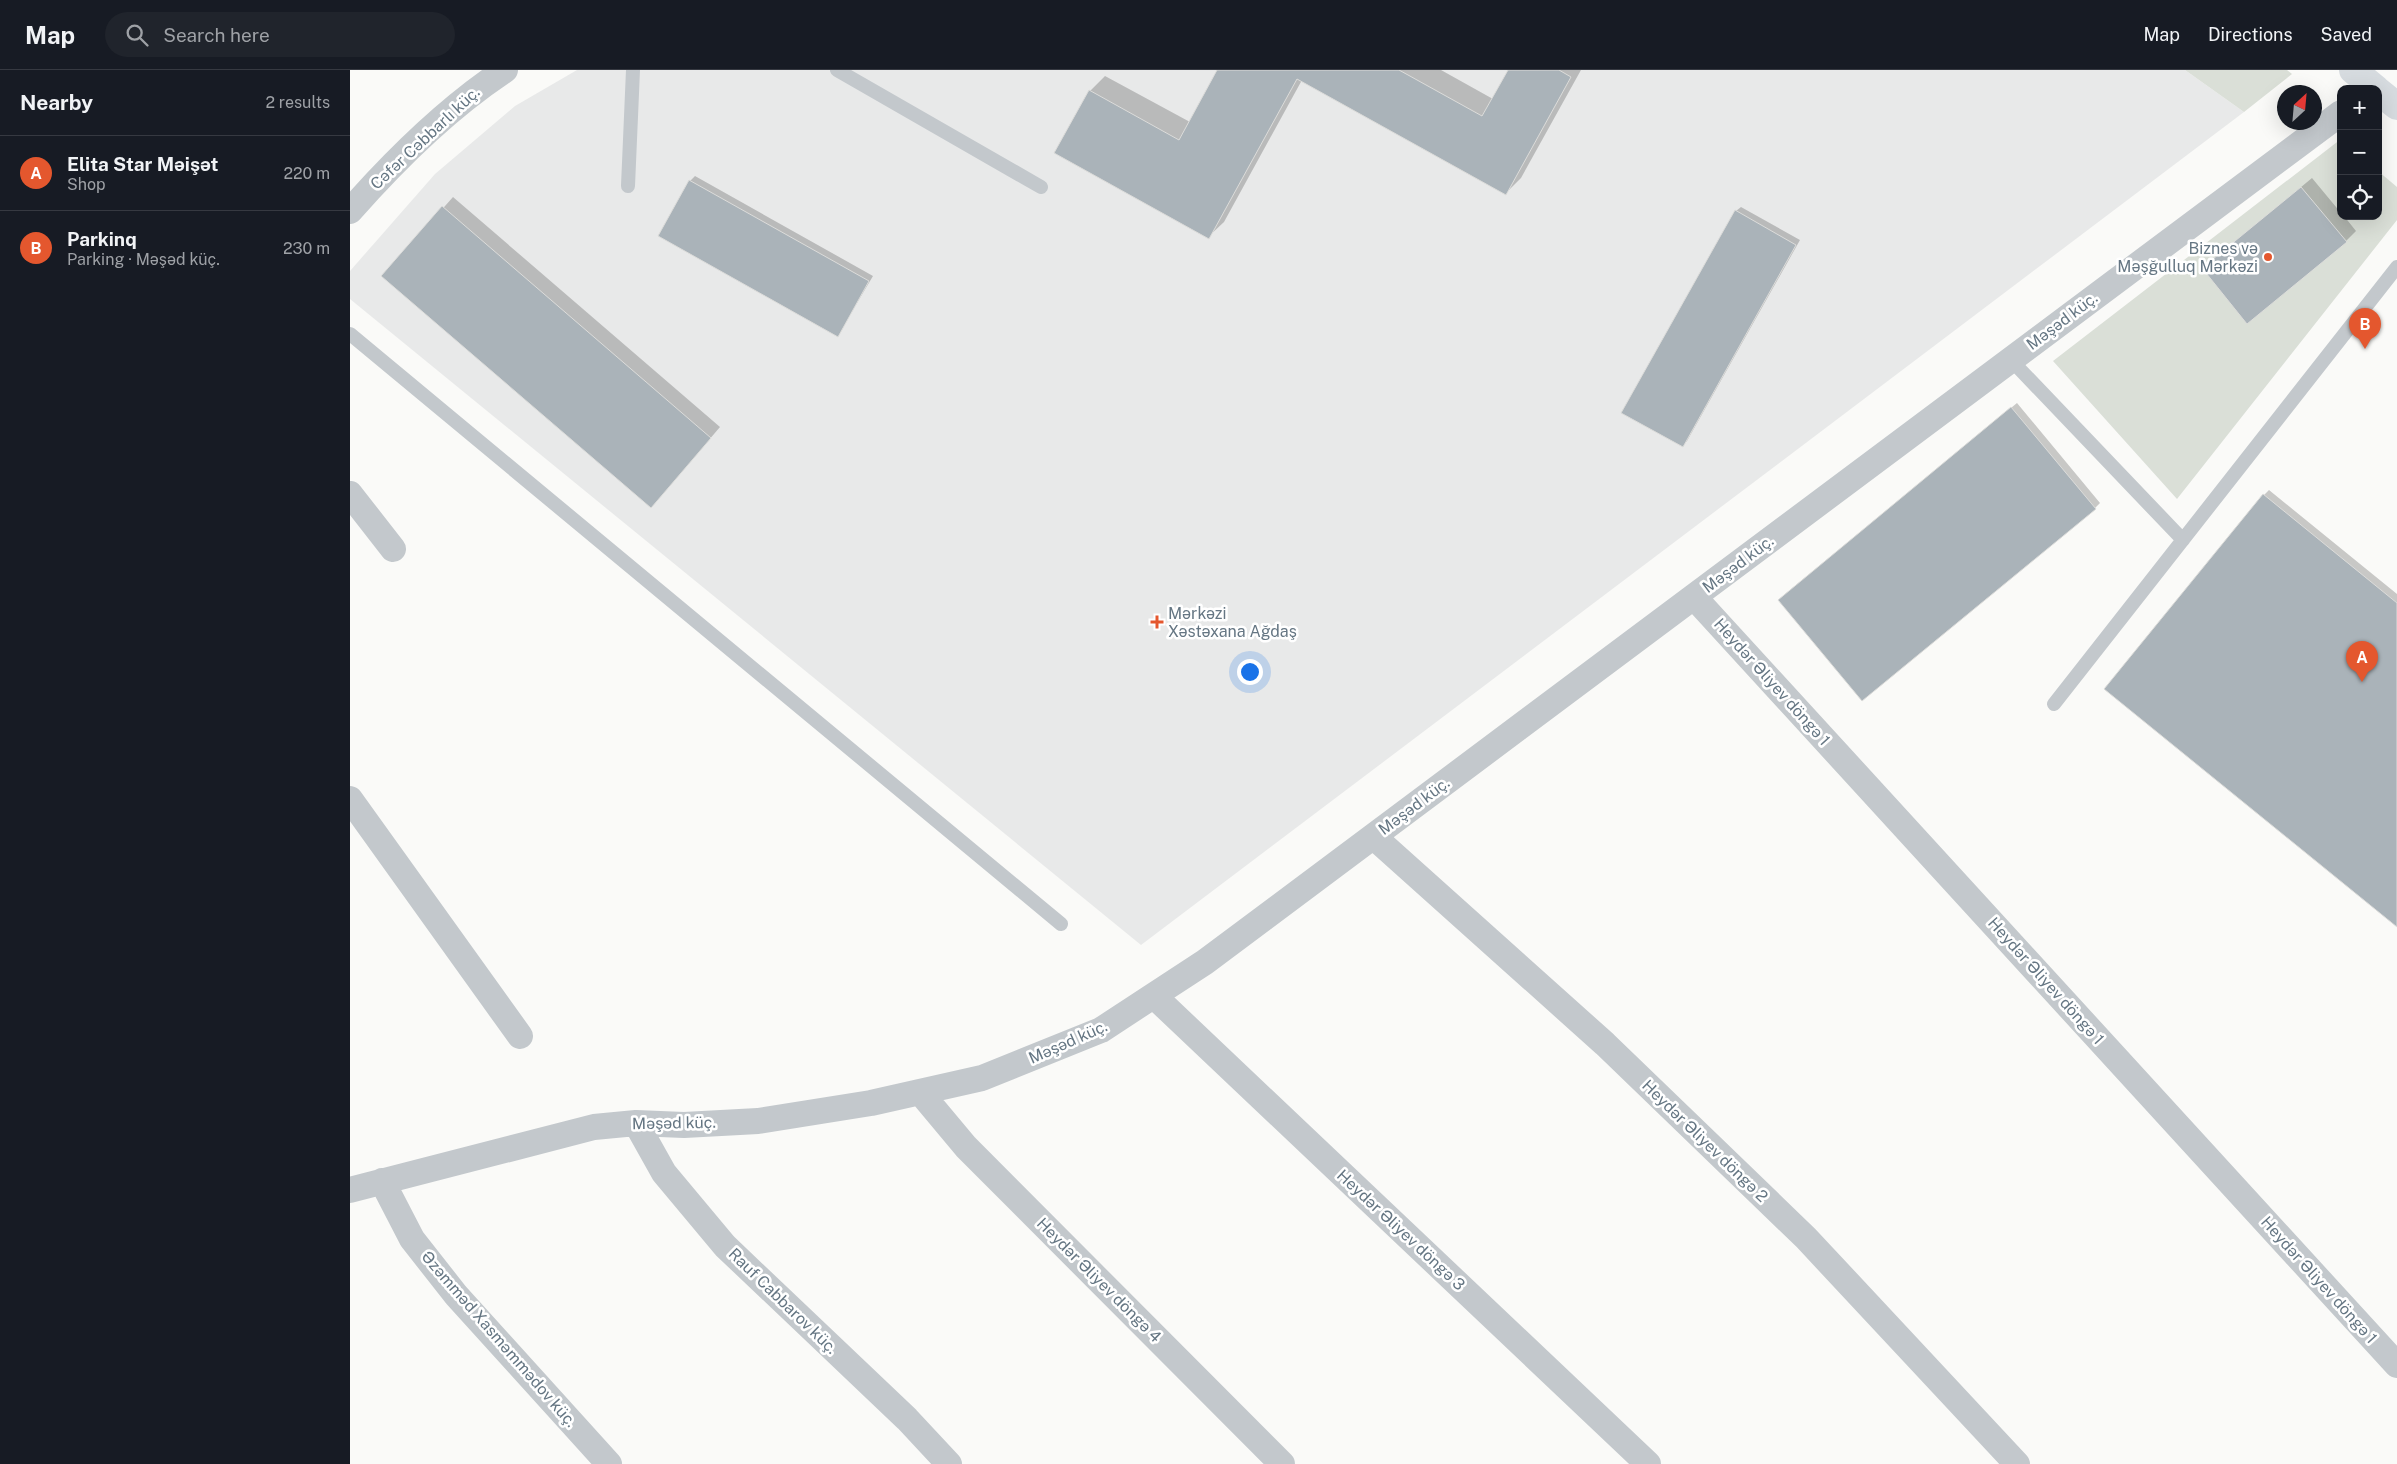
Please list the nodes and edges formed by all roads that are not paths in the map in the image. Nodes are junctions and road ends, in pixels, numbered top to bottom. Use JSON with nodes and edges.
{"nodes":[{"id":1,"x":505,"y":70,"type":"edge"},
{"id":2,"x":633,"y":70,"type":"edge"},
{"id":3,"x":837,"y":70,"type":"edge"},
{"id":4,"x":2353,"y":70,"type":"edge"},
{"id":5,"x":2370,"y":85,"type":"edge"},
{"id":6,"x":2382,"y":94,"type":"edge"},
{"id":7,"x":2397,"y":106,"type":"edge"},
{"id":8,"x":2337,"y":116,"type":"edge"},
{"id":9,"x":628,"y":186,"type":"dead end"},
{"id":10,"x":1041,"y":186,"type":"dead end"},
{"id":11,"x":350,"y":211,"type":"edge"},
{"id":12,"x":2397,"y":268,"type":"edge"},
{"id":13,"x":350,"y":334,"type":"edge"},
{"id":14,"x":2011,"y":360,"type":"junction"},
{"id":15,"x":350,"y":494,"type":"edge"},
{"id":16,"x":2183,"y":540,"type":"junction"},
{"id":17,"x":394,"y":549,"type":"dead end"},
{"id":18,"x":1694,"y":596,"type":"junction"},
{"id":19,"x":2054,"y":704,"type":"dead end"},
{"id":20,"x":350,"y":798,"type":"edge"},
{"id":21,"x":1374,"y":837,"type":"junction"},
{"id":22,"x":1061,"y":924,"type":"dead end"},
{"id":23,"x":1154,"y":996,"type":"junction"},
{"id":24,"x":520,"y":1036,"type":"dead end"},
{"id":25,"x":920,"y":1092,"type":"junction"},
{"id":26,"x":636,"y":1123,"type":"junction"},
{"id":27,"x":382,"y":1182,"type":"junction"},
{"id":28,"x":350,"y":1190,"type":"edge"},
{"id":29,"x":2397,"y":1365,"type":"edge"},
{"id":30,"x":609,"y":1464,"type":"edge"},
{"id":31,"x":949,"y":1464,"type":"edge"},
{"id":32,"x":1282,"y":1464,"type":"edge"},
{"id":33,"x":1648,"y":1464,"type":"edge"},
{"id":34,"x":2017,"y":1464,"type":"edge"}],
"edges":[{"from":1,"to":11,"type":"street","name":"Cəfər Cəbbarlı küç."},
{"from":2,"to":9,"type":"lane"},
{"from":3,"to":10,"type":"lane"},
{"from":4,"to":5,"type":"main road"},
{"from":6,"to":7,"type":"main road"},
{"from":8,"to":14,"type":"street","name":"Məşəd küç."},
{"from":12,"to":16,"type":"lane"},
{"from":13,"to":22,"type":"lane"},
{"from":14,"to":16,"type":"lane"},
{"from":14,"to":18,"type":"street","name":"Məşəd küç."},
{"from":15,"to":17,"type":"street"},
{"from":16,"to":19,"type":"lane"},
{"from":18,"to":21,"type":"street","name":"Məşəd küç."},
{"from":18,"to":29,"type":"street","name":"Heydər Əliyev döngə 1"},
{"from":20,"to":24,"type":"street"},
{"from":21,"to":23,"type":"street","name":"Məşəd küç."},
{"from":21,"to":34,"type":"street","name":"Heydər Əliyev döngə 2"},
{"from":23,"to":25,"type":"street","name":"Məşəd küç."},
{"from":23,"to":33,"type":"street","name":"Heydər Əliyev döngə 3"},
{"from":25,"to":26,"type":"street","name":"Məşəd küç."},
{"from":25,"to":32,"type":"street","name":"Heydər Əliyev döngə 4"},
{"from":26,"to":27,"type":"street","name":"Məşəd küç."},
{"from":26,"to":31,"type":"street","name":"Rauf Cabbarov küç."},
{"from":27,"to":28,"type":"street","name":"Məşəd küç."},
{"from":27,"to":30,"type":"street","name":"Əzəmməd Xasməmmədov küç."}]}
